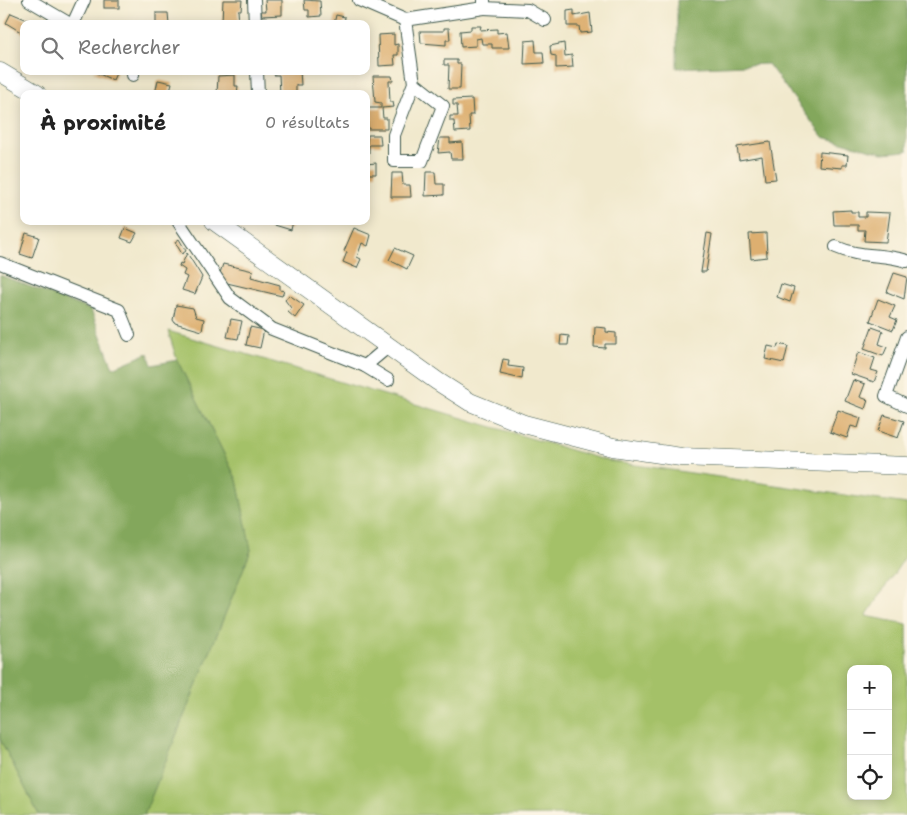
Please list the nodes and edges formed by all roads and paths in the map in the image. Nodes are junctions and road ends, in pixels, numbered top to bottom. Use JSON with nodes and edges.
{"nodes":[{"id":1,"x":29,"y":0,"type":"edge"},
{"id":2,"x":84,"y":0,"type":"edge"},
{"id":3,"x":254,"y":0,"type":"edge"},
{"id":4,"x":359,"y":0,"type":"edge"},
{"id":5,"x":484,"y":4,"type":"edge"},
{"id":6,"x":64,"y":20,"type":"edge"},
{"id":7,"x":73,"y":20,"type":"edge"},
{"id":8,"x":255,"y":20,"type":"edge"},
{"id":9,"x":406,"y":20,"type":"junction"},
{"id":10,"x":545,"y":20,"type":"dead end"},
{"id":11,"x":0,"y":72,"type":"edge"},
{"id":12,"x":257,"y":75,"type":"edge"},
{"id":13,"x":414,"y":83,"type":"junction"},
{"id":14,"x":30,"y":90,"type":"edge"},
{"id":15,"x":258,"y":90,"type":"edge"},
{"id":16,"x":181,"y":225,"type":"edge"},
{"id":17,"x":220,"y":225,"type":"edge"},
{"id":18,"x":836,"y":247,"type":"dead end"},
{"id":19,"x":907,"y":261,"type":"edge"},
{"id":20,"x":0,"y":263,"type":"edge"},
{"id":21,"x":129,"y":335,"type":"dead end"},
{"id":22,"x":907,"y":337,"type":"edge"},
{"id":23,"x":388,"y":346,"type":"junction"},
{"id":24,"x":365,"y":366,"type":"junction"},
{"id":25,"x":388,"y":380,"type":"dead end"},
{"id":26,"x":907,"y":406,"type":"edge"},
{"id":27,"x":907,"y":466,"type":"edge"}],
"edges":[{"from":1,"to":6,"type":"street"},
{"from":2,"to":7,"type":"street"},
{"from":3,"to":8,"type":"street"},
{"from":4,"to":9,"type":"street"},
{"from":5,"to":9,"type":"street"},
{"from":5,"to":10,"type":"street"},
{"from":9,"to":13,"type":"street"},
{"from":11,"to":14,"type":"main road"},
{"from":12,"to":15,"type":"street"},
{"from":13,"to":13,"type":"street"},
{"from":16,"to":24,"type":"street"},
{"from":17,"to":23,"type":"main road"},
{"from":18,"to":19,"type":"street"},
{"from":20,"to":21,"type":"street"},
{"from":22,"to":26,"type":"street"},
{"from":23,"to":24,"type":"street"},
{"from":23,"to":27,"type":"main road"},
{"from":24,"to":25,"type":"street"}]}
